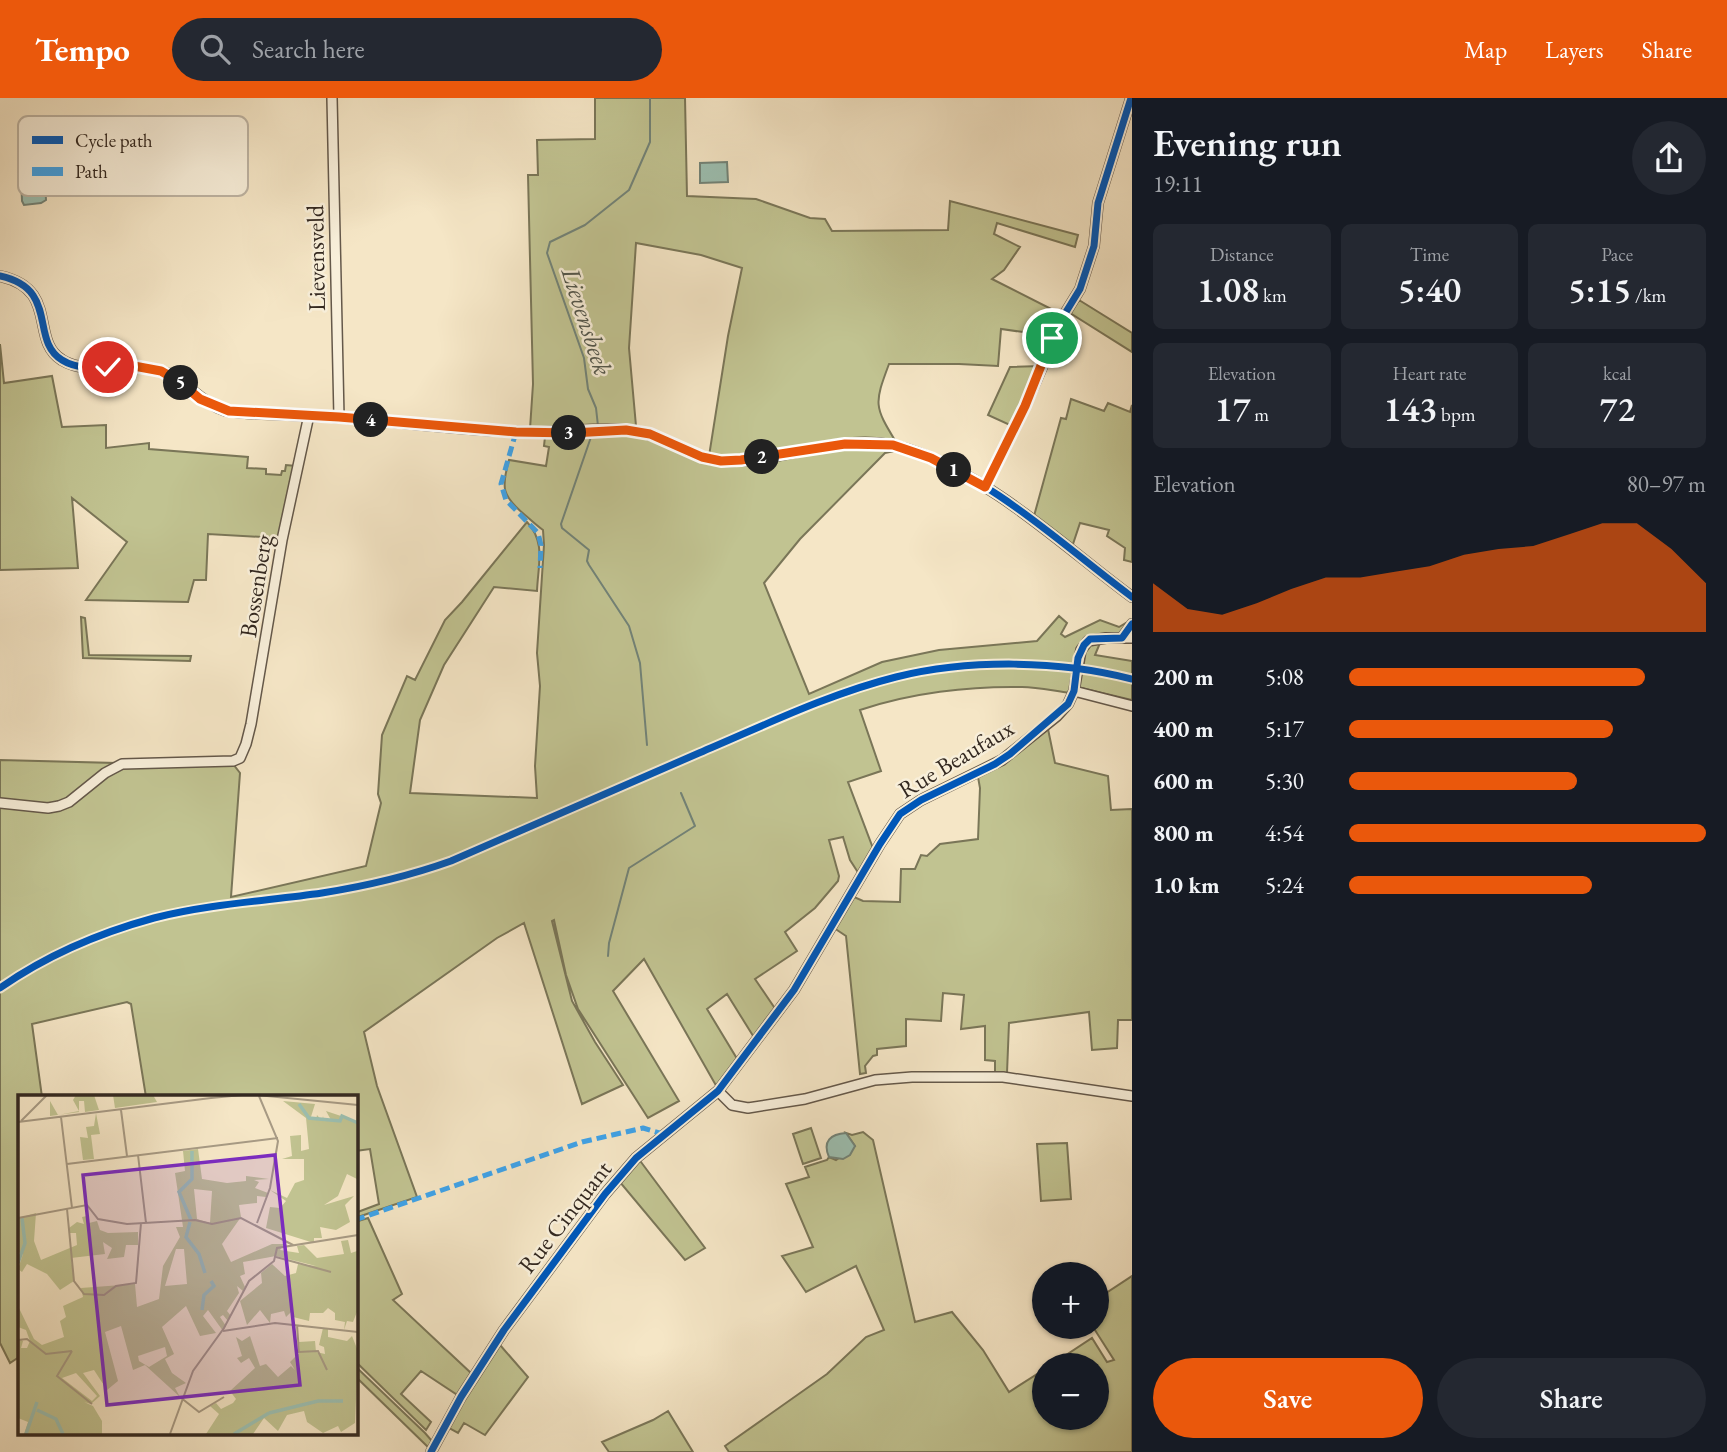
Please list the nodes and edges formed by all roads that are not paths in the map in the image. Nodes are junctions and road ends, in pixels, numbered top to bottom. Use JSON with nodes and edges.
{"nodes":[{"id":1,"x":332,"y":98,"type":"edge"},
{"id":2,"x":1131,"y":98,"type":"edge"},
{"id":3,"x":0,"y":276,"type":"edge"},
{"id":4,"x":309,"y":415,"type":"junction"},
{"id":5,"x":339,"y":417,"type":"junction"},
{"id":6,"x":985,"y":487,"type":"junction"},
{"id":7,"x":1132,"y":597,"type":"edge"},
{"id":8,"x":1132,"y":624,"type":"edge"},
{"id":9,"x":1127,"y":638,"type":"edge"},
{"id":10,"x":1074,"y":688,"type":"junction"},
{"id":11,"x":1132,"y":706,"type":"edge"},
{"id":12,"x":0,"y":803,"type":"edge"},
{"id":13,"x":718,"y":1091,"type":"junction"},
{"id":14,"x":1132,"y":1096,"type":"edge"},
{"id":15,"x":431,"y":1452,"type":"edge"}],
"edges":[{"from":1,"to":5,"type":"street","name":"Lievensveld"},
{"from":2,"to":6,"type":"street"},
{"from":3,"to":4,"type":"street"},
{"from":4,"to":5,"type":"street"},
{"from":4,"to":12,"type":"street","name":"Bossenberg"},
{"from":5,"to":6,"type":"street"},
{"from":6,"to":7,"type":"street"},
{"from":8,"to":9,"type":"street","name":"Rue Beaufaux"},
{"from":9,"to":10,"type":"street","name":"Rue Beaufaux"},
{"from":10,"to":11,"type":"street"},
{"from":10,"to":13,"type":"street","name":"Rue Beaufaux"},
{"from":13,"to":14,"type":"street"},
{"from":13,"to":15,"type":"street","name":"Rue Cinquant"}]}
